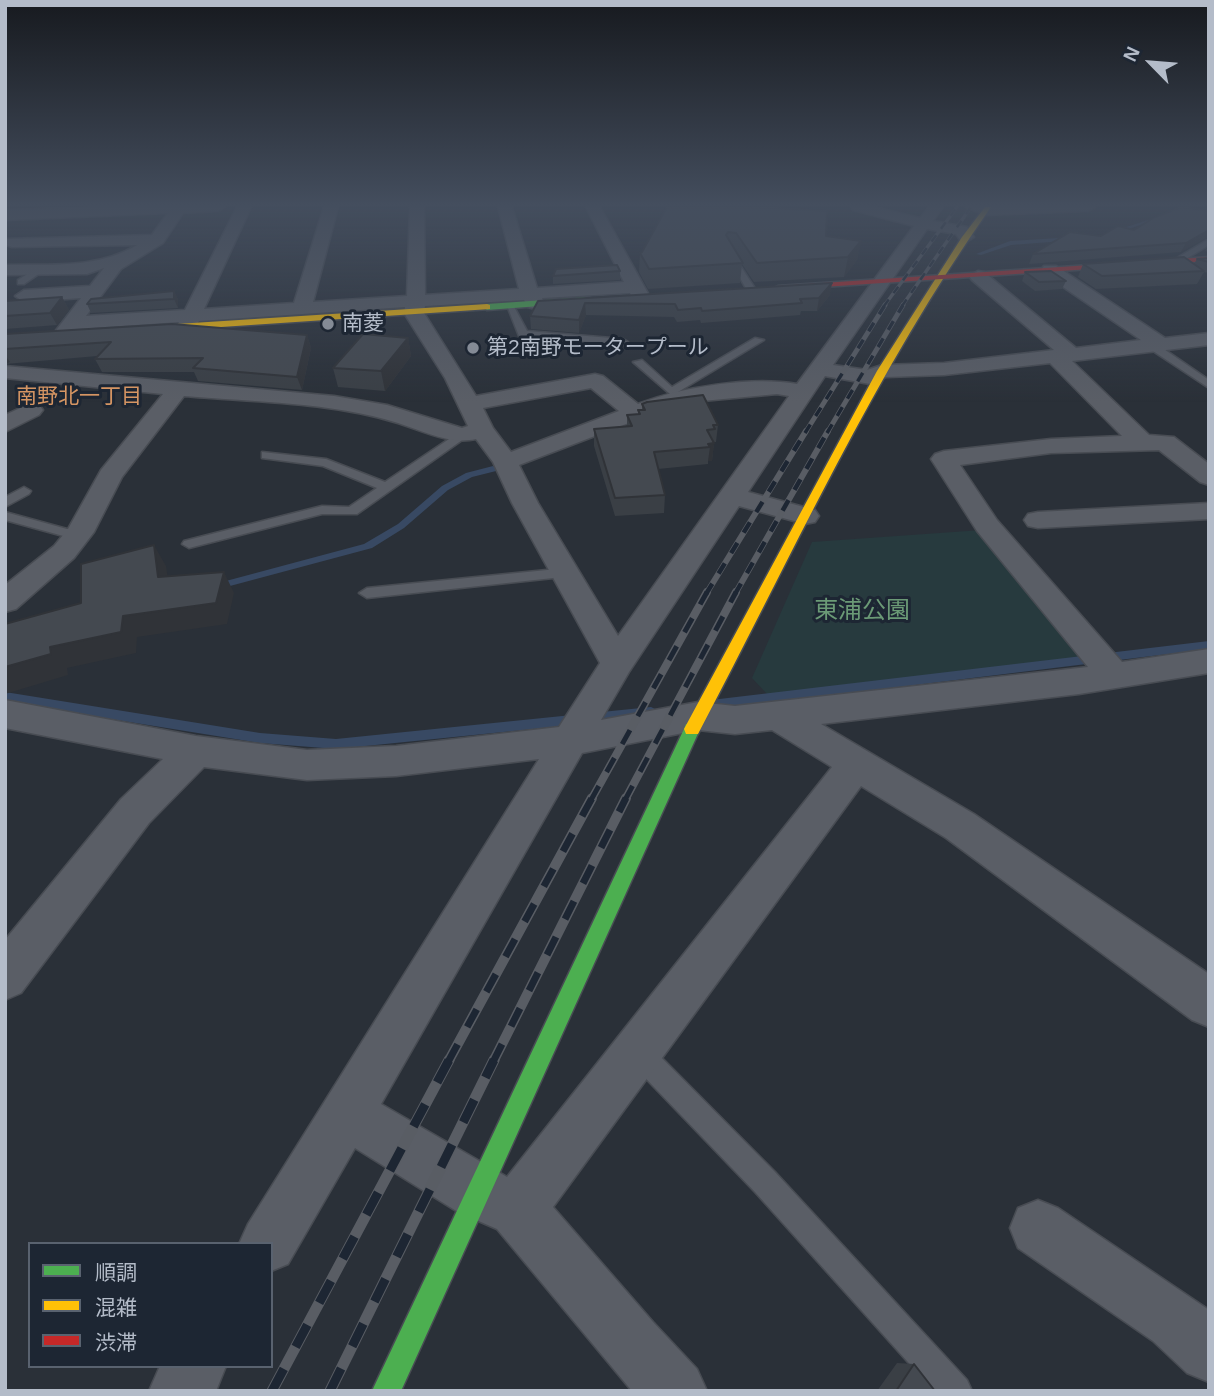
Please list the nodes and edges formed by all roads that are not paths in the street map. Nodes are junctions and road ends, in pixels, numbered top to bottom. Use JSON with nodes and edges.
{"nodes":[{"id":1,"x":37,"y":272,"type":"edge"},
{"id":2,"x":112,"y":272,"type":"edge"},
{"id":3,"x":212,"y":272,"type":"edge"},
{"id":4,"x":312,"y":272,"type":"edge"},
{"id":5,"x":416,"y":272,"type":"edge"},
{"id":6,"x":524,"y":272,"type":"edge"},
{"id":7,"x":631,"y":272,"type":"edge"},
{"id":8,"x":736,"y":272,"type":"edge"},
{"id":9,"x":886,"y":272,"type":"edge"},
{"id":10,"x":945,"y":272,"type":"edge"},
{"id":11,"x":1029,"y":272,"type":"edge"},
{"id":12,"x":1052,"y":272,"type":"edge"},
{"id":13,"x":978,"y":275,"type":"junction"},
{"id":14,"x":941,"y":279,"type":"junction"},
{"id":15,"x":879,"y":282,"type":"junction"},
{"id":16,"x":22,"y":289,"type":"joint"},
{"id":17,"x":96,"y":291,"type":"junction"},
{"id":18,"x":744,"y":291,"type":"joint"},
{"id":19,"x":532,"y":298,"type":"junction"},
{"id":20,"x":509,"y":305,"type":"junction"},
{"id":21,"x":415,"y":307,"type":"junction"},
{"id":22,"x":302,"y":309,"type":"junction"},
{"id":23,"x":188,"y":321,"type":"junction"},
{"id":24,"x":1209,"y":339,"type":"edge"},
{"id":25,"x":760,"y":340,"type":"dead end"},
{"id":26,"x":623,"y":342,"type":"dead end"},
{"id":27,"x":1156,"y":345,"type":"junction"},
{"id":28,"x":720,"y":349,"type":"dead end"},
{"id":29,"x":735,"y":355,"type":"junction"},
{"id":30,"x":1063,"y":355,"type":"junction"},
{"id":31,"x":638,"y":362,"type":"dead end"},
{"id":32,"x":820,"y":369,"type":"junction"},
{"id":33,"x":883,"y":371,"type":"junction"},
{"id":34,"x":8,"y":374,"type":"edge"},
{"id":35,"x":1209,"y":385,"type":"edge"},
{"id":36,"x":177,"y":389,"type":"junction"},
{"id":37,"x":804,"y":392,"type":"junction"},
{"id":38,"x":674,"y":395,"type":"junction"},
{"id":39,"x":468,"y":404,"type":"junction"},
{"id":40,"x":31,"y":410,"type":"dead end"},
{"id":41,"x":636,"y":414,"type":"junction"},
{"id":42,"x":5,"y":425,"type":"edge"},
{"id":43,"x":471,"y":433,"type":"junction"},
{"id":44,"x":1143,"y":443,"type":"junction"},
{"id":45,"x":266,"y":455,"type":"dead end"},
{"id":46,"x":505,"y":461,"type":"junction"},
{"id":47,"x":1206,"y":474,"type":"edge"},
{"id":48,"x":386,"y":487,"type":"junction"},
{"id":49,"x":24,"y":491,"type":"dead end"},
{"id":50,"x":732,"y":496,"type":"junction"},
{"id":51,"x":5,"y":503,"type":"edge"},
{"id":52,"x":1209,"y":511,"type":"edge"},
{"id":53,"x":5,"y":516,"type":"edge"},
{"id":54,"x":805,"y":516,"type":"junction"},
{"id":55,"x":1038,"y":520,"type":"dead end"},
{"id":56,"x":80,"y":533,"type":"junction"},
{"id":57,"x":189,"y":544,"type":"dead end"},
{"id":58,"x":567,"y":572,"type":"junction"},
{"id":59,"x":367,"y":593,"type":"dead end"},
{"id":60,"x":5,"y":602,"type":"edge"},
{"id":61,"x":1209,"y":661,"type":"edge"},
{"id":62,"x":617,"y":663,"type":"junction"},
{"id":63,"x":1114,"y":675,"type":"junction"},
{"id":64,"x":5,"y":714,"type":"edge"},
{"id":65,"x":777,"y":715,"type":"junction"},
{"id":66,"x":698,"y":716,"type":"junction"},
{"id":67,"x":568,"y":741,"type":"junction"},
{"id":68,"x":196,"y":751,"type":"junction"},
{"id":69,"x":856,"y":764,"type":"junction"},
{"id":70,"x":9,"y":967,"type":"edge"},
{"id":71,"x":1209,"y":1003,"type":"edge"},
{"id":72,"x":637,"y":1051,"type":"junction"},
{"id":73,"x":347,"y":1113,"type":"junction"},
{"id":74,"x":497,"y":1200,"type":"junction"},
{"id":75,"x":1038,"y":1228,"type":"dead end"},
{"id":76,"x":269,"y":1242,"type":"edge"},
{"id":77,"x":1209,"y":1351,"type":"edge"},
{"id":78,"x":194,"y":1368,"type":"edge"},
{"id":79,"x":181,"y":1391,"type":"edge"},
{"id":80,"x":386,"y":1391,"type":"edge"},
{"id":81,"x":675,"y":1391,"type":"edge"},
{"id":82,"x":957,"y":1391,"type":"edge"}],
"edges":[{"from":1,"to":16,"type":"lane"},
{"from":2,"to":17,"type":"street"},
{"from":3,"to":23,"type":"street"},
{"from":4,"to":22,"type":"street"},
{"from":5,"to":21,"type":"street"},
{"from":6,"to":19,"type":"street"},
{"from":7,"to":19,"type":"street"},
{"from":8,"to":18,"type":"lane"},
{"from":9,"to":15,"type":"street"},
{"from":10,"to":14,"type":"street"},
{"from":11,"to":13,"type":"street"},
{"from":12,"to":27,"type":"street"},
{"from":13,"to":14,"type":"street"},
{"from":13,"to":30,"type":"street"},
{"from":14,"to":15,"type":"street"},
{"from":14,"to":33,"type":"street"},
{"from":15,"to":18,"type":"street"},
{"from":15,"to":32,"type":"street"},
{"from":16,"to":17,"type":"street"},
{"from":17,"to":23,"type":"street"},
{"from":19,"to":20,"type":"street"},
{"from":19,"to":21,"type":"street"},
{"from":20,"to":21,"type":"street"},
{"from":20,"to":26,"type":"lane"},
{"from":21,"to":22,"type":"street"},
{"from":21,"to":23,"type":"street"},
{"from":21,"to":39,"type":"street"},
{"from":22,"to":23,"type":"street"},
{"from":24,"to":27,"type":"street"},
{"from":25,"to":29,"type":"lane"},
{"from":27,"to":30,"type":"street"},
{"from":27,"to":35,"type":"lane"},
{"from":28,"to":29,"type":"lane"},
{"from":29,"to":38,"type":"lane"},
{"from":30,"to":33,"type":"street"},
{"from":30,"to":44,"type":"street"},
{"from":31,"to":38,"type":"lane"},
{"from":32,"to":33,"type":"street"},
{"from":32,"to":37,"type":"street"},
{"from":33,"to":54,"type":"street"},
{"from":34,"to":36,"type":"street"},
{"from":36,"to":43,"type":"street"},
{"from":36,"to":56,"type":"street"},
{"from":37,"to":38,"type":"street"},
{"from":37,"to":50,"type":"street"},
{"from":38,"to":41,"type":"street"},
{"from":39,"to":41,"type":"street"},
{"from":39,"to":43,"type":"street"},
{"from":40,"to":42,"type":"street"},
{"from":41,"to":46,"type":"street"},
{"from":43,"to":46,"type":"street"},
{"from":43,"to":48,"type":"lane"},
{"from":44,"to":47,"type":"street"},
{"from":44,"to":63,"type":"street"},
{"from":45,"to":48,"type":"lane"},
{"from":46,"to":58,"type":"street"},
{"from":48,"to":57,"type":"lane"},
{"from":49,"to":51,"type":"lane"},
{"from":50,"to":54,"type":"street"},
{"from":50,"to":62,"type":"street"},
{"from":52,"to":55,"type":"street"},
{"from":53,"to":56,"type":"lane"},
{"from":54,"to":66,"type":"street"},
{"from":56,"to":60,"type":"street"},
{"from":58,"to":59,"type":"lane"},
{"from":58,"to":62,"type":"street"},
{"from":61,"to":63,"type":"street"},
{"from":62,"to":67,"type":"street"},
{"from":63,"to":65,"type":"street"},
{"from":64,"to":68,"type":"street"},
{"from":65,"to":66,"type":"street"},
{"from":65,"to":69,"type":"street"},
{"from":66,"to":67,"type":"street"},
{"from":66,"to":74,"type":"street"},
{"from":67,"to":68,"type":"street"},
{"from":67,"to":73,"type":"street"},
{"from":68,"to":70,"type":"street"},
{"from":69,"to":71,"type":"street"},
{"from":69,"to":72,"type":"street"},
{"from":72,"to":74,"type":"street"},
{"from":72,"to":82,"type":"lane"},
{"from":73,"to":74,"type":"street"},
{"from":73,"to":76,"type":"street"},
{"from":74,"to":80,"type":"street"},
{"from":74,"to":81,"type":"street"},
{"from":75,"to":77,"type":"street"},
{"from":78,"to":79,"type":"street"}]}
